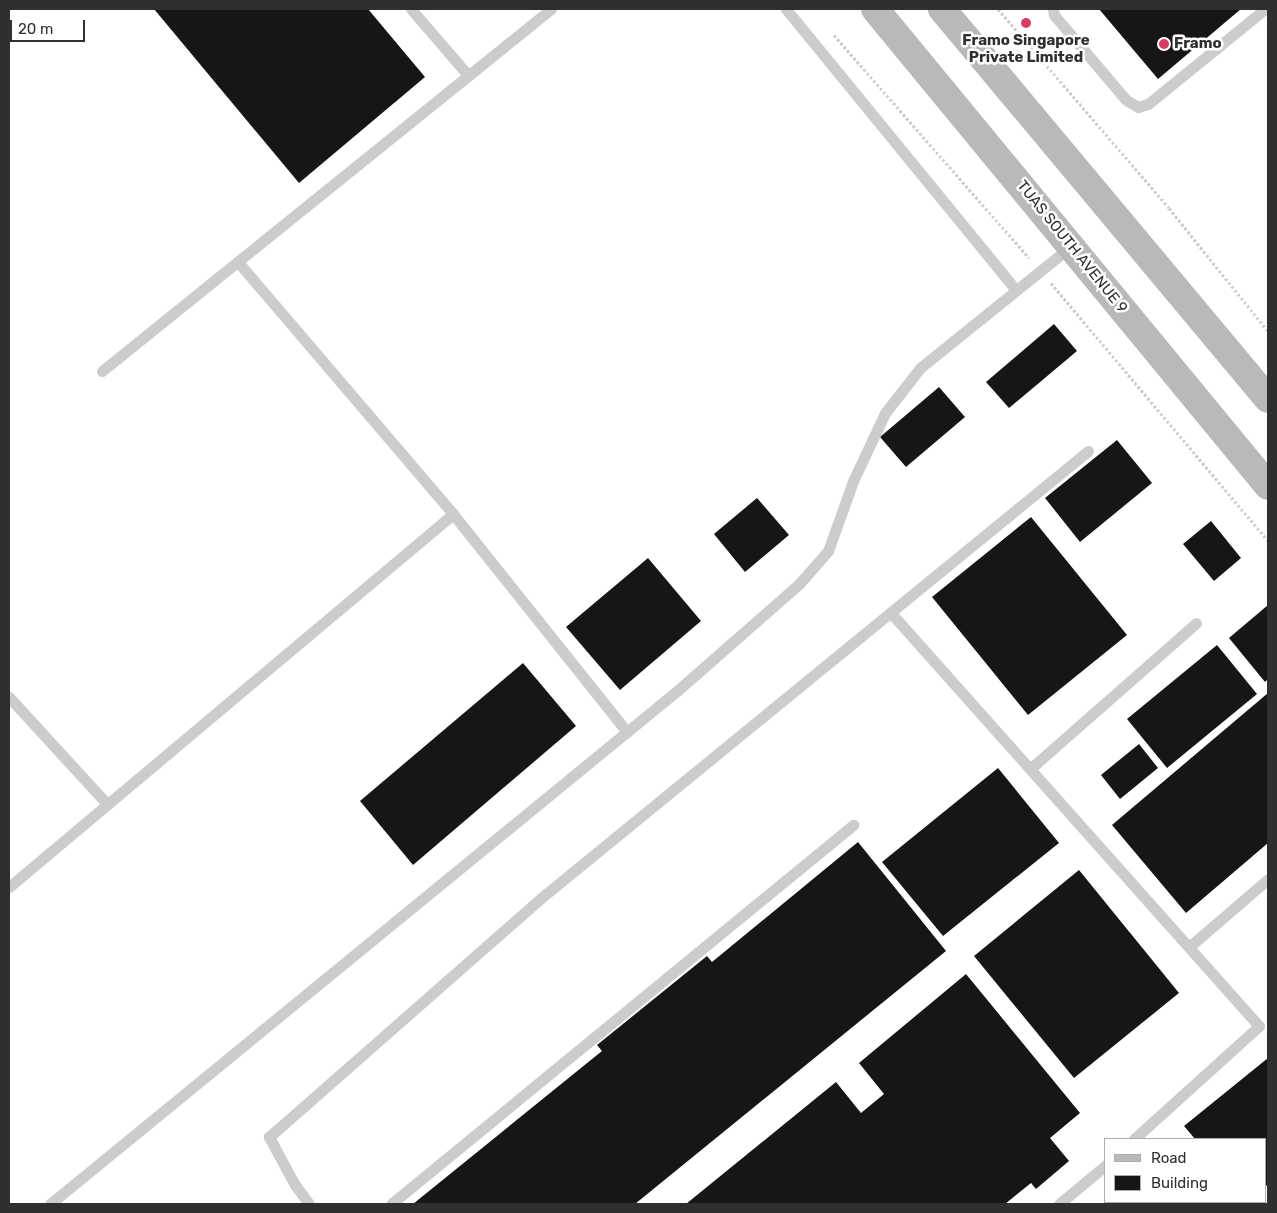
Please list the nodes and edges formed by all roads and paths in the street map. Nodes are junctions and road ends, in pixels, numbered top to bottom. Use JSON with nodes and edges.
{"nodes":[{"id":1,"x":411,"y":9,"type":"edge"},
{"id":2,"x":551,"y":9,"type":"edge"},
{"id":3,"x":786,"y":9,"type":"edge"},
{"id":4,"x":876,"y":9,"type":"edge"},
{"id":5,"x":942,"y":9,"type":"edge"},
{"id":6,"x":998,"y":9,"type":"edge"},
{"id":7,"x":1053,"y":9,"type":"edge"},
{"id":8,"x":1265,"y":9,"type":"edge"},
{"id":9,"x":842,"y":44,"type":"dead end"},
{"id":10,"x":468,"y":75,"type":"junction"},
{"id":11,"x":1071,"y":246,"type":"junction"},
{"id":12,"x":238,"y":262,"type":"junction"},
{"id":13,"x":1040,"y":271,"type":"junction"},
{"id":14,"x":1016,"y":290,"type":"junction"},
{"id":15,"x":1268,"y":331,"type":"edge"},
{"id":16,"x":102,"y":371,"type":"dead end"},
{"id":17,"x":1268,"y":399,"type":"edge"},
{"id":18,"x":1088,"y":451,"type":"dead end"},
{"id":19,"x":1268,"y":486,"type":"edge"},
{"id":20,"x":453,"y":514,"type":"junction"},
{"id":21,"x":1268,"y":541,"type":"edge"},
{"id":22,"x":890,"y":613,"type":"junction"},
{"id":23,"x":1196,"y":623,"type":"dead end"},
{"id":24,"x":9,"y":697,"type":"edge"},
{"id":25,"x":627,"y":732,"type":"junction"},
{"id":26,"x":1030,"y":769,"type":"junction"},
{"id":27,"x":107,"y":804,"type":"junction"},
{"id":28,"x":853,"y":825,"type":"dead end"},
{"id":29,"x":1268,"y":879,"type":"edge"},
{"id":30,"x":9,"y":887,"type":"edge"},
{"id":31,"x":1189,"y":947,"type":"junction"},
{"id":32,"x":1135,"y":1138,"type":"edge"},
{"id":33,"x":1104,"y":1167,"type":"edge"},
{"id":34,"x":50,"y":1204,"type":"edge"},
{"id":35,"x":309,"y":1204,"type":"edge"},
{"id":36,"x":391,"y":1204,"type":"edge"},
{"id":37,"x":1059,"y":1204,"type":"edge"}],
"edges":[{"from":1,"to":10,"type":"lane"},
{"from":2,"to":10,"type":"lane"},
{"from":3,"to":14,"type":"lane"},
{"from":4,"to":11,"type":"street","name":"TUAS SOUTH AVENUE 9"},
{"from":5,"to":17,"type":"street"},
{"from":6,"to":15,"type":"path"},
{"from":7,"to":8,"type":"lane"},
{"from":9,"to":13,"type":"path"},
{"from":10,"to":12,"type":"lane"},
{"from":11,"to":13,"type":"lane"},
{"from":11,"to":19,"type":"street","name":"TUAS SOUTH AVENUE 9"},
{"from":12,"to":16,"type":"lane"},
{"from":12,"to":20,"type":"lane"},
{"from":13,"to":14,"type":"lane"},
{"from":13,"to":21,"type":"path"},
{"from":14,"to":25,"type":"lane"},
{"from":18,"to":22,"type":"lane"},
{"from":20,"to":25,"type":"lane"},
{"from":20,"to":27,"type":"lane"},
{"from":22,"to":26,"type":"lane"},
{"from":22,"to":35,"type":"lane"},
{"from":23,"to":26,"type":"lane"},
{"from":24,"to":27,"type":"lane"},
{"from":25,"to":34,"type":"lane"},
{"from":26,"to":31,"type":"lane"},
{"from":27,"to":30,"type":"lane"},
{"from":28,"to":36,"type":"lane"},
{"from":29,"to":31,"type":"lane"},
{"from":31,"to":32,"type":"lane"},
{"from":33,"to":37,"type":"lane"}]}
